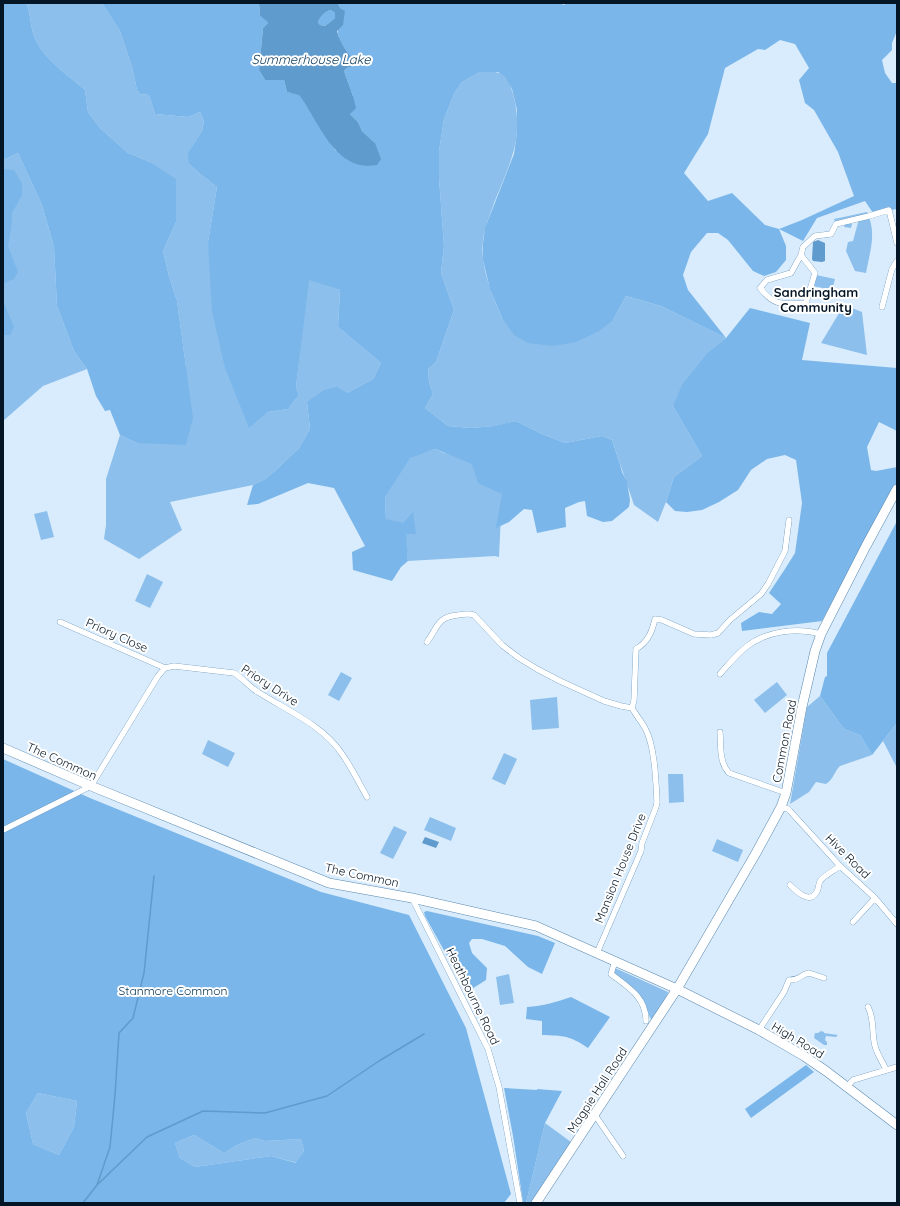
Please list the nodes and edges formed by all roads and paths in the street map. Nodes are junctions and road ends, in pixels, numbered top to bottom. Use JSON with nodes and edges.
{"nodes":[{"id":1,"x":897,"y":243,"type":"edge"},
{"id":2,"x":801,"y":255,"type":"junction"},
{"id":3,"x":897,"y":261,"type":"edge"},
{"id":4,"x":882,"y":307,"type":"dead end"},
{"id":5,"x":897,"y":489,"type":"edge"},
{"id":6,"x":789,"y":520,"type":"dead end"},
{"id":7,"x":60,"y":622,"type":"dead end"},
{"id":8,"x":821,"y":634,"type":"junction"},
{"id":9,"x":427,"y":642,"type":"dead end"},
{"id":10,"x":165,"y":668,"type":"junction"},
{"id":11,"x":720,"y":674,"type":"dead end"},
{"id":12,"x":632,"y":708,"type":"junction"},
{"id":13,"x":720,"y":732,"type":"dead end"},
{"id":14,"x":3,"y":748,"type":"edge"},
{"id":15,"x":91,"y":786,"type":"junction"},
{"id":16,"x":786,"y":793,"type":"junction"},
{"id":17,"x":367,"y":797,"type":"dead end"},
{"id":18,"x":781,"y":807,"type":"junction"},
{"id":19,"x":3,"y":830,"type":"edge"},
{"id":20,"x":840,"y":866,"type":"junction"},
{"id":21,"x":790,"y":885,"type":"dead end"},
{"id":22,"x":412,"y":898,"type":"junction"},
{"id":23,"x":875,"y":898,"type":"junction"},
{"id":24,"x":852,"y":922,"type":"dead end"},
{"id":25,"x":897,"y":924,"type":"edge"},
{"id":26,"x":597,"y":953,"type":"junction"},
{"id":27,"x":616,"y":961,"type":"junction"},
{"id":28,"x":824,"y":978,"type":"dead end"},
{"id":29,"x":677,"y":989,"type":"junction"},
{"id":30,"x":868,"y":1007,"type":"dead end"},
{"id":31,"x":646,"y":1021,"type":"dead end"},
{"id":32,"x":758,"y":1030,"type":"junction"},
{"id":33,"x":897,"y":1067,"type":"edge"},
{"id":34,"x":886,"y":1070,"type":"junction"},
{"id":35,"x":847,"y":1086,"type":"junction"},
{"id":36,"x":595,"y":1115,"type":"junction"},
{"id":37,"x":897,"y":1125,"type":"edge"},
{"id":38,"x":623,"y":1156,"type":"dead end"},
{"id":39,"x":520,"y":1203,"type":"edge"},
{"id":40,"x":536,"y":1203,"type":"edge"}],
"edges":[{"from":1,"to":2,"type":"street"},
{"from":2,"to":2,"type":"street"},
{"from":3,"to":4,"type":"street"},
{"from":5,"to":8,"type":"main road","name":"Common Road"},
{"from":6,"to":12,"type":"street"},
{"from":7,"to":10,"type":"street","name":"Priory Close"},
{"from":8,"to":11,"type":"street"},
{"from":8,"to":16,"type":"main road","name":"Common Road"},
{"from":9,"to":12,"type":"street"},
{"from":10,"to":15,"type":"street"},
{"from":10,"to":17,"type":"street","name":"Priory Drive"},
{"from":12,"to":26,"type":"street","name":"Mansion House Drive"},
{"from":13,"to":16,"type":"street"},
{"from":14,"to":15,"type":"main road","name":"The Common"},
{"from":15,"to":19,"type":"street"},
{"from":15,"to":22,"type":"main road","name":"The Common"},
{"from":16,"to":18,"type":"main road","name":"Common Road"},
{"from":18,"to":20,"type":"street","name":"Hive Road"},
{"from":18,"to":29,"type":"main road","name":"Common Road"},
{"from":20,"to":21,"type":"street"},
{"from":20,"to":23,"type":"street","name":"Hive Road"},
{"from":22,"to":26,"type":"main road","name":"The Common"},
{"from":22,"to":39,"type":"street","name":"Heathbourne Road"},
{"from":23,"to":24,"type":"street"},
{"from":23,"to":25,"type":"street","name":"Hive Road"},
{"from":26,"to":27,"type":"main road","name":"The Common"},
{"from":27,"to":29,"type":"main road","name":"The Common"},
{"from":27,"to":31,"type":"street"},
{"from":28,"to":32,"type":"street"},
{"from":29,"to":32,"type":"main road","name":"High Road"},
{"from":29,"to":36,"type":"main road","name":"Magpie Hall Road"},
{"from":30,"to":34,"type":"street"},
{"from":32,"to":35,"type":"main road","name":"High Road"},
{"from":33,"to":34,"type":"street"},
{"from":34,"to":35,"type":"street"},
{"from":35,"to":37,"type":"main road","name":"High Road"},
{"from":36,"to":38,"type":"street"},
{"from":36,"to":40,"type":"main road","name":"Magpie Hall Road"}]}
